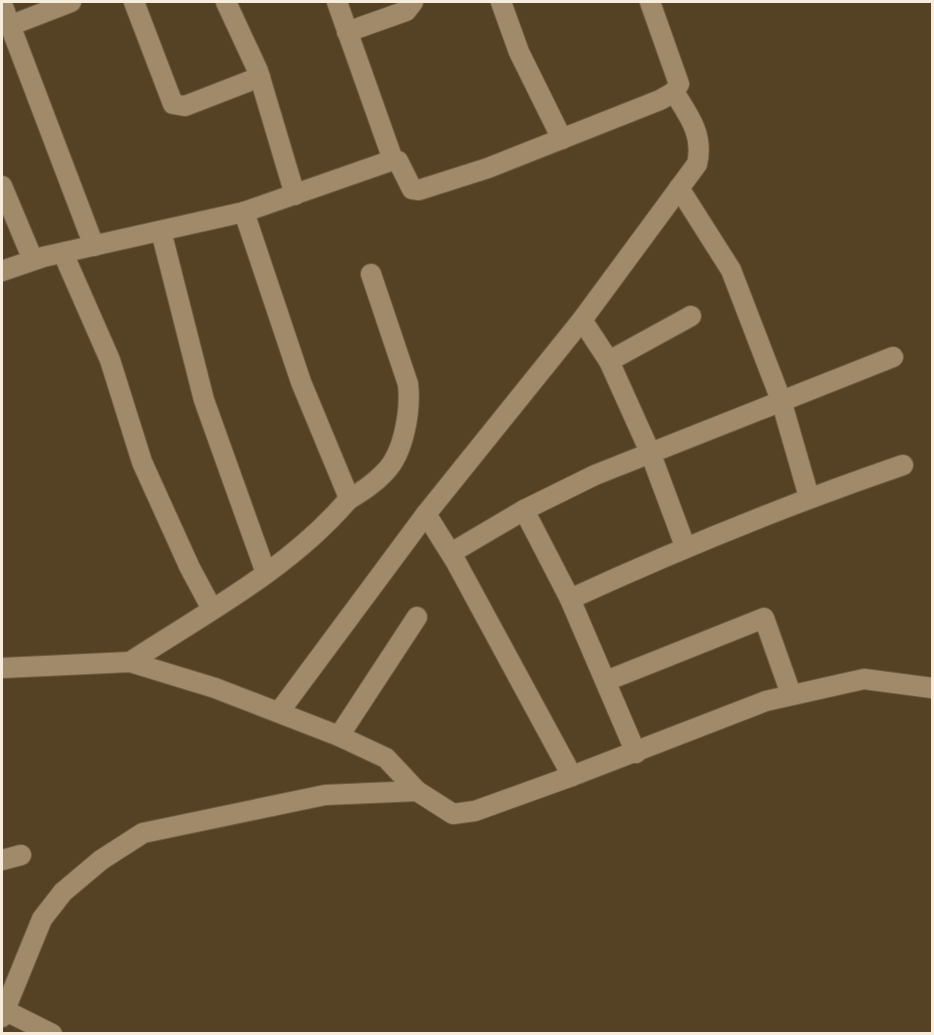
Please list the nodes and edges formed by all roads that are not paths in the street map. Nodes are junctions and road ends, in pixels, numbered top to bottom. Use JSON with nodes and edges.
{"nodes":[{"id":1,"x":71,"y":2,"type":"edge"},
{"id":2,"x":134,"y":2,"type":"edge"},
{"id":3,"x":226,"y":2,"type":"edge"},
{"id":4,"x":336,"y":2,"type":"edge"},
{"id":5,"x":413,"y":2,"type":"edge"},
{"id":6,"x":501,"y":2,"type":"edge"},
{"id":7,"x":650,"y":2,"type":"edge"},
{"id":8,"x":2,"y":4,"type":"edge"},
{"id":9,"x":9,"y":26,"type":"junction"},
{"id":10,"x":347,"y":32,"type":"junction"},
{"id":11,"x":260,"y":77,"type":"junction"},
{"id":12,"x":674,"y":92,"type":"junction"},
{"id":13,"x":562,"y":140,"type":"junction"},
{"id":14,"x":393,"y":160,"type":"junction"},
{"id":15,"x":2,"y":186,"type":"edge"},
{"id":16,"x":680,"y":188,"type":"junction"},
{"id":17,"x":295,"y":195,"type":"junction"},
{"id":18,"x":244,"y":212,"type":"junction"},
{"id":19,"x":161,"y":231,"type":"junction"},
{"id":20,"x":94,"y":246,"type":"junction"},
{"id":21,"x":63,"y":253,"type":"junction"},
{"id":22,"x":33,"y":260,"type":"junction"},
{"id":23,"x":2,"y":271,"type":"edge"},
{"id":24,"x":370,"y":274,"type":"dead end"},
{"id":25,"x":691,"y":316,"type":"dead end"},
{"id":26,"x":582,"y":320,"type":"junction"},
{"id":27,"x":894,"y":357,"type":"dead end"},
{"id":28,"x":609,"y":361,"type":"junction"},
{"id":29,"x":781,"y":400,"type":"junction"},
{"id":30,"x":650,"y":452,"type":"junction"},
{"id":31,"x":903,"y":465,"type":"dead end"},
{"id":32,"x":809,"y":497,"type":"junction"},
{"id":33,"x":348,"y":500,"type":"junction"},
{"id":34,"x":524,"y":510,"type":"junction"},
{"id":35,"x":426,"y":514,"type":"junction"},
{"id":36,"x":686,"y":546,"type":"junction"},
{"id":37,"x":451,"y":553,"type":"junction"},
{"id":38,"x":266,"y":573,"type":"junction"},
{"id":39,"x":570,"y":599,"type":"junction"},
{"id":40,"x":212,"y":609,"type":"junction"},
{"id":41,"x":417,"y":617,"type":"dead end"},
{"id":42,"x":130,"y":662,"type":"junction"},
{"id":43,"x":2,"y":668,"type":"edge"},
{"id":44,"x":606,"y":681,"type":"junction"},
{"id":45,"x":932,"y":688,"type":"edge"},
{"id":46,"x":791,"y":694,"type":"junction"},
{"id":47,"x":279,"y":712,"type":"junction"},
{"id":48,"x":339,"y":736,"type":"junction"},
{"id":49,"x":636,"y":753,"type":"junction"},
{"id":50,"x":572,"y":776,"type":"junction"},
{"id":51,"x":417,"y":791,"type":"junction"},
{"id":52,"x":21,"y":855,"type":"dead end"},
{"id":53,"x":2,"y":860,"type":"edge"},
{"id":54,"x":3,"y":1014,"type":"edge"},
{"id":55,"x":52,"y":1034,"type":"edge"}],
"edges":[{"from":1,"to":9,"type":"street"},
{"from":2,"to":11,"type":"street"},
{"from":3,"to":11,"type":"street"},
{"from":4,"to":10,"type":"street"},
{"from":5,"to":10,"type":"street"},
{"from":6,"to":13,"type":"street"},
{"from":7,"to":12,"type":"street"},
{"from":8,"to":9,"type":"street"},
{"from":9,"to":20,"type":"street"},
{"from":10,"to":14,"type":"street"},
{"from":11,"to":17,"type":"street"},
{"from":12,"to":13,"type":"street"},
{"from":12,"to":16,"type":"street"},
{"from":13,"to":14,"type":"street"},
{"from":14,"to":17,"type":"street"},
{"from":15,"to":22,"type":"street"},
{"from":16,"to":26,"type":"street"},
{"from":16,"to":29,"type":"street"},
{"from":17,"to":18,"type":"street"},
{"from":18,"to":19,"type":"street"},
{"from":18,"to":33,"type":"street"},
{"from":19,"to":20,"type":"street"},
{"from":19,"to":38,"type":"street"},
{"from":20,"to":21,"type":"street"},
{"from":21,"to":22,"type":"street"},
{"from":21,"to":40,"type":"street"},
{"from":22,"to":23,"type":"street"},
{"from":24,"to":33,"type":"street"},
{"from":25,"to":28,"type":"street"},
{"from":26,"to":28,"type":"street"},
{"from":26,"to":35,"type":"street"},
{"from":27,"to":29,"type":"street"},
{"from":28,"to":30,"type":"street"},
{"from":29,"to":30,"type":"street"},
{"from":29,"to":32,"type":"street"},
{"from":30,"to":34,"type":"street"},
{"from":30,"to":36,"type":"street"},
{"from":31,"to":32,"type":"street"},
{"from":32,"to":36,"type":"street"},
{"from":33,"to":38,"type":"street"},
{"from":34,"to":37,"type":"street"},
{"from":34,"to":39,"type":"street"},
{"from":35,"to":37,"type":"street"},
{"from":35,"to":47,"type":"street"},
{"from":36,"to":39,"type":"street"},
{"from":37,"to":50,"type":"street"},
{"from":38,"to":40,"type":"street"},
{"from":39,"to":44,"type":"street"},
{"from":40,"to":42,"type":"street"},
{"from":41,"to":48,"type":"street"},
{"from":42,"to":43,"type":"street"},
{"from":42,"to":47,"type":"street"},
{"from":44,"to":46,"type":"street"},
{"from":44,"to":49,"type":"street"},
{"from":45,"to":46,"type":"street"},
{"from":46,"to":49,"type":"street"},
{"from":47,"to":48,"type":"street"},
{"from":48,"to":51,"type":"street"},
{"from":49,"to":50,"type":"street"},
{"from":50,"to":51,"type":"street"},
{"from":51,"to":54,"type":"street"},
{"from":52,"to":53,"type":"street"},
{"from":54,"to":55,"type":"street"}]}
